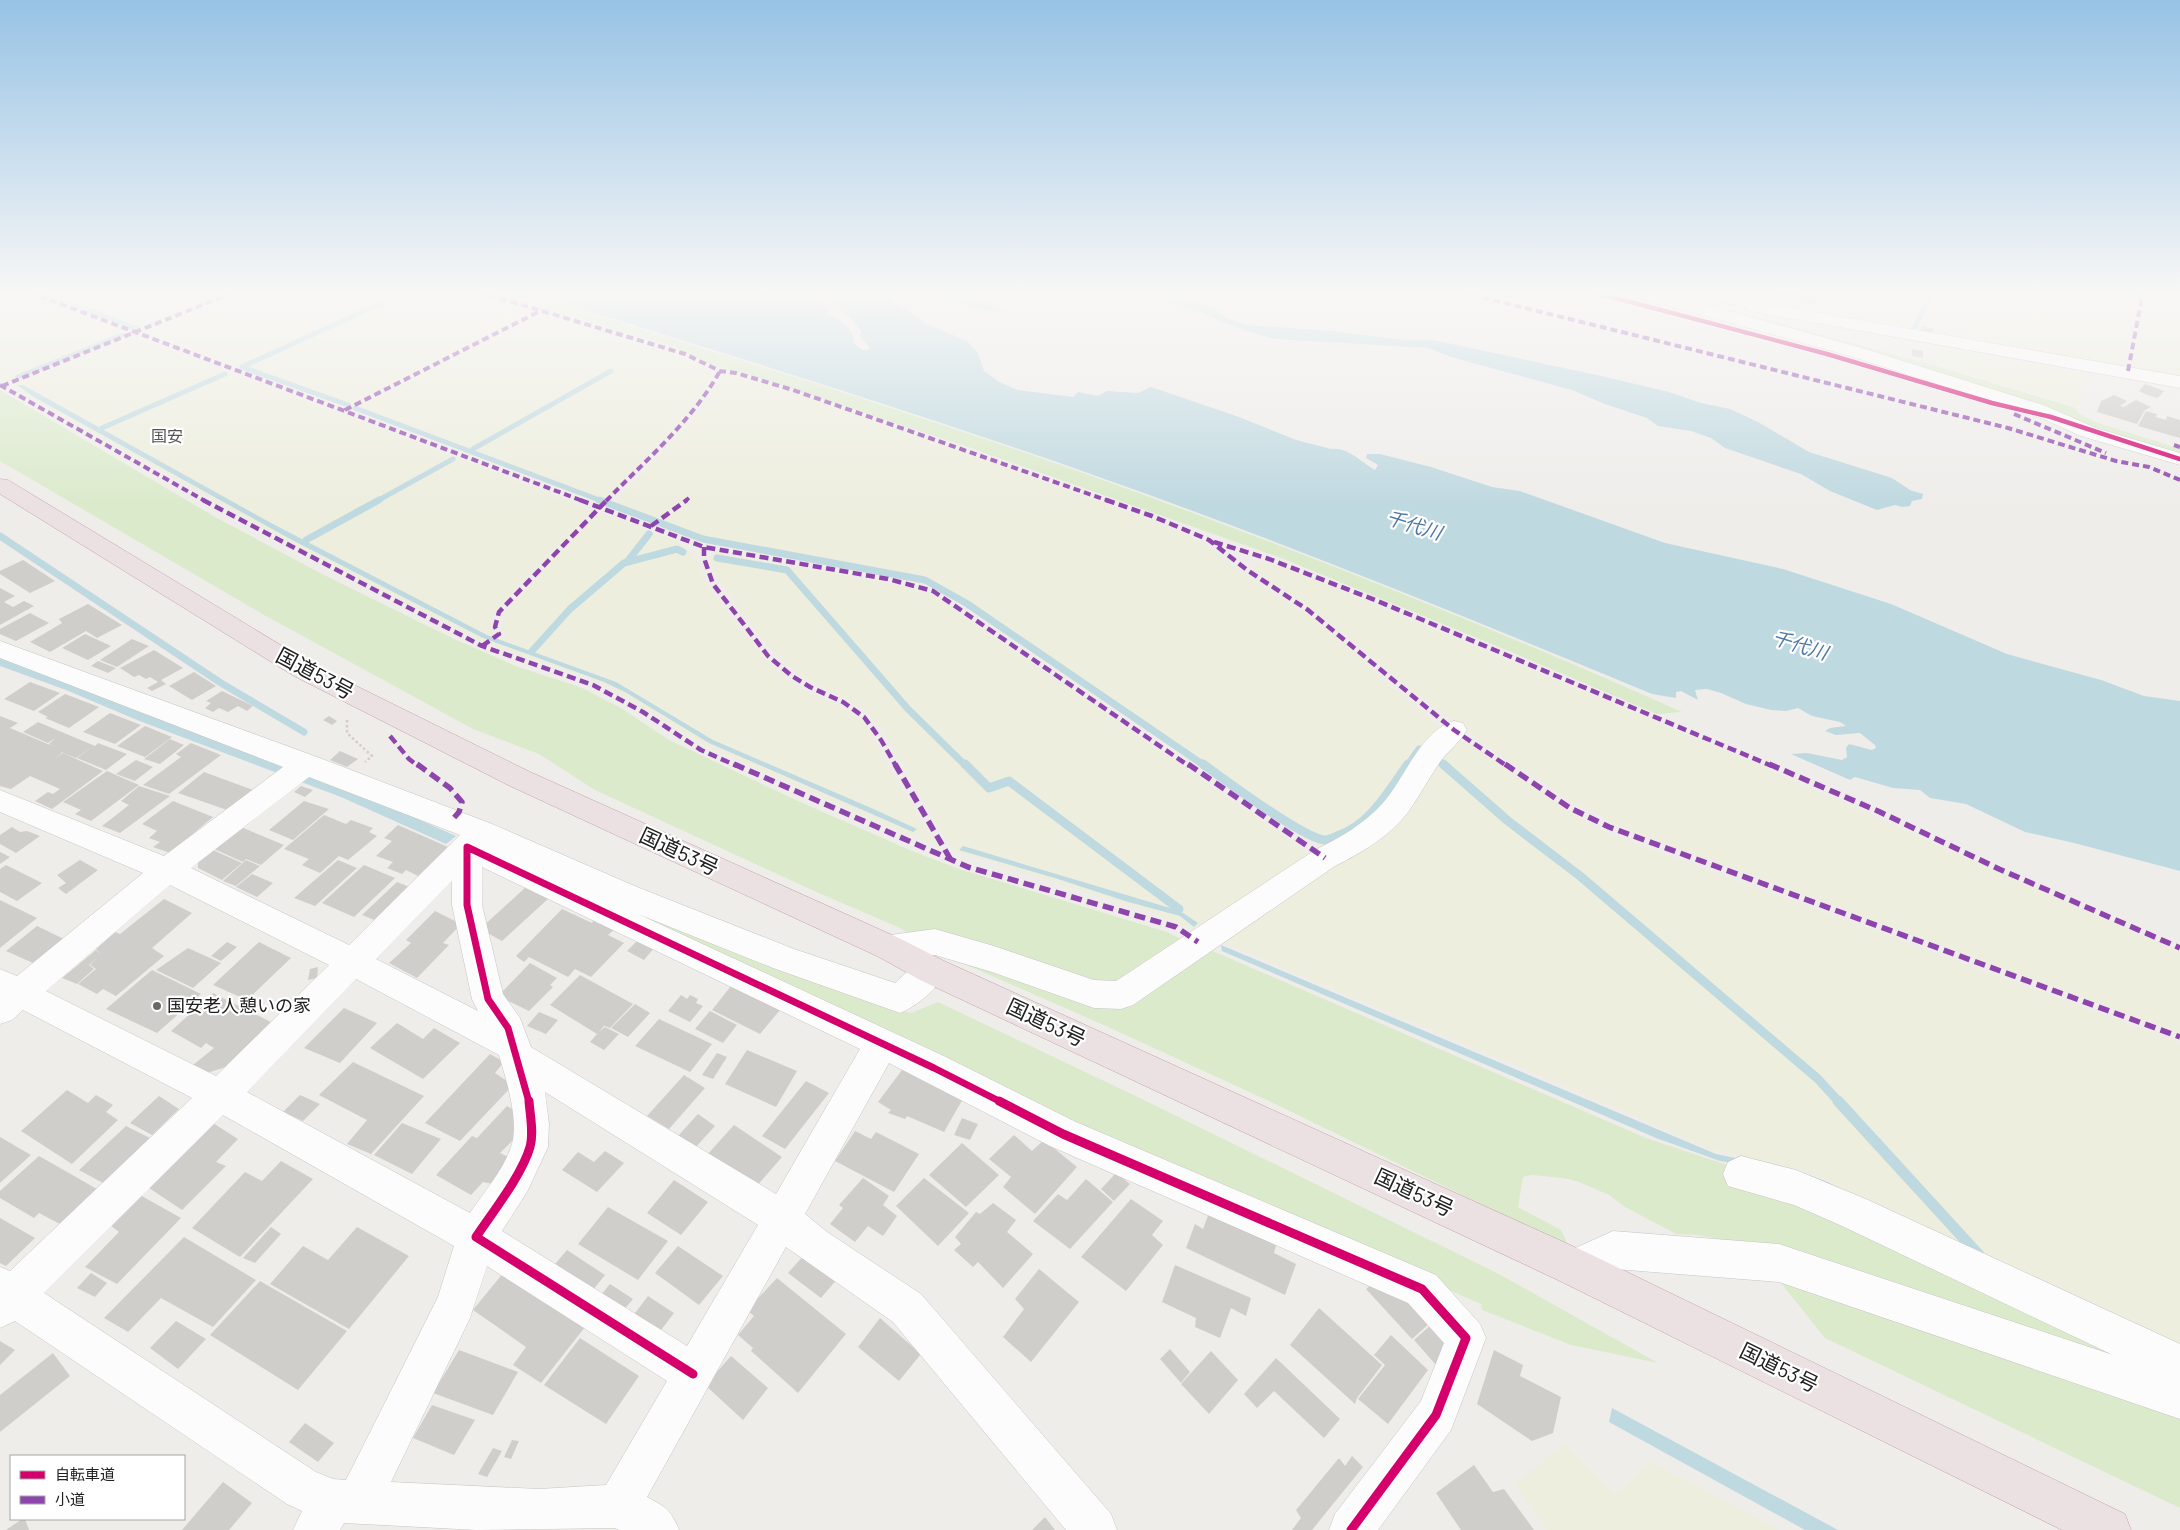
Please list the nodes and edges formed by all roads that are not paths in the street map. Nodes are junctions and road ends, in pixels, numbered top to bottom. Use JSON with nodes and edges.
{"nodes":[{"id":1,"x":1892,"y":363,"type":"edge"},
{"id":2,"x":2072,"y":363,"type":"edge"},
{"id":3,"x":2180,"y":382,"type":"edge"},
{"id":4,"x":2096,"y":420,"type":"dead end"},
{"id":5,"x":2180,"y":445,"type":"edge"},
{"id":6,"x":2180,"y":459,"type":"edge"},
{"id":7,"x":0,"y":485,"type":"edge"},
{"id":8,"x":6,"y":658,"type":"edge"},
{"id":9,"x":1454,"y":730,"type":"dead end"},
{"id":10,"x":307,"y":764,"type":"junction"},
{"id":11,"x":0,"y":800,"type":"edge"},
{"id":12,"x":475,"y":839,"type":"junction"},
{"id":13,"x":167,"y":870,"type":"junction"},
{"id":14,"x":890,"y":948,"type":"junction"},
{"id":15,"x":353,"y":962,"type":"junction"},
{"id":16,"x":931,"y":970,"type":"junction"},
{"id":17,"x":7,"y":996,"type":"edge"},
{"id":18,"x":882,"y":1043,"type":"junction"},
{"id":19,"x":514,"y":1050,"type":"junction"},
{"id":20,"x":220,"y":1095,"type":"junction"},
{"id":21,"x":1741,"y":1174,"type":"dead end"},
{"id":22,"x":782,"y":1219,"type":"junction"},
{"id":23,"x":476,"y":1237,"type":"junction"},
{"id":24,"x":1576,"y":1268,"type":"junction"},
{"id":25,"x":5,"y":1296,"type":"edge"},
{"id":26,"x":2180,"y":1365,"type":"edge"},
{"id":27,"x":693,"y":1374,"type":"junction"},
{"id":28,"x":2180,"y":1398,"type":"edge"},
{"id":29,"x":336,"y":1511,"type":"edge"},
{"id":30,"x":595,"y":1515,"type":"edge"},
{"id":31,"x":657,"y":1530,"type":"edge"},
{"id":32,"x":1095,"y":1530,"type":"edge"},
{"id":33,"x":1351,"y":1530,"type":"edge"},
{"id":34,"x":2109,"y":1530,"type":"edge"}],
"edges":[{"from":1,"to":6,"type":"street"},
{"from":2,"to":3,"type":"street"},
{"from":4,"to":5,"type":"street"},
{"from":7,"to":14,"type":"highway","name":"国道53号"},
{"from":8,"to":10,"type":"street"},
{"from":9,"to":14,"type":"street"},
{"from":10,"to":12,"type":"street"},
{"from":10,"to":13,"type":"street"},
{"from":11,"to":13,"type":"street"},
{"from":12,"to":15,"type":"street"},
{"from":12,"to":16,"type":"street"},
{"from":12,"to":18,"type":"street"},
{"from":12,"to":19,"type":"street"},
{"from":13,"to":15,"type":"street"},
{"from":13,"to":17,"type":"street"},
{"from":14,"to":16,"type":"highway","name":"国道53号"},
{"from":15,"to":19,"type":"street"},
{"from":15,"to":20,"type":"street"},
{"from":16,"to":24,"type":"highway","name":"国道53号"},
{"from":17,"to":20,"type":"street"},
{"from":18,"to":22,"type":"street"},
{"from":18,"to":33,"type":"street"},
{"from":19,"to":22,"type":"street"},
{"from":19,"to":23,"type":"street"},
{"from":20,"to":23,"type":"street"},
{"from":20,"to":25,"type":"street"},
{"from":21,"to":26,"type":"street"},
{"from":22,"to":27,"type":"street"},
{"from":22,"to":32,"type":"street"},
{"from":23,"to":27,"type":"street"},
{"from":23,"to":29,"type":"street"},
{"from":24,"to":28,"type":"street"},
{"from":24,"to":34,"type":"highway","name":"国道53号"},
{"from":25,"to":29,"type":"street"},
{"from":27,"to":30,"type":"street"},
{"from":29,"to":30,"type":"street"},
{"from":30,"to":31,"type":"street"}]}
